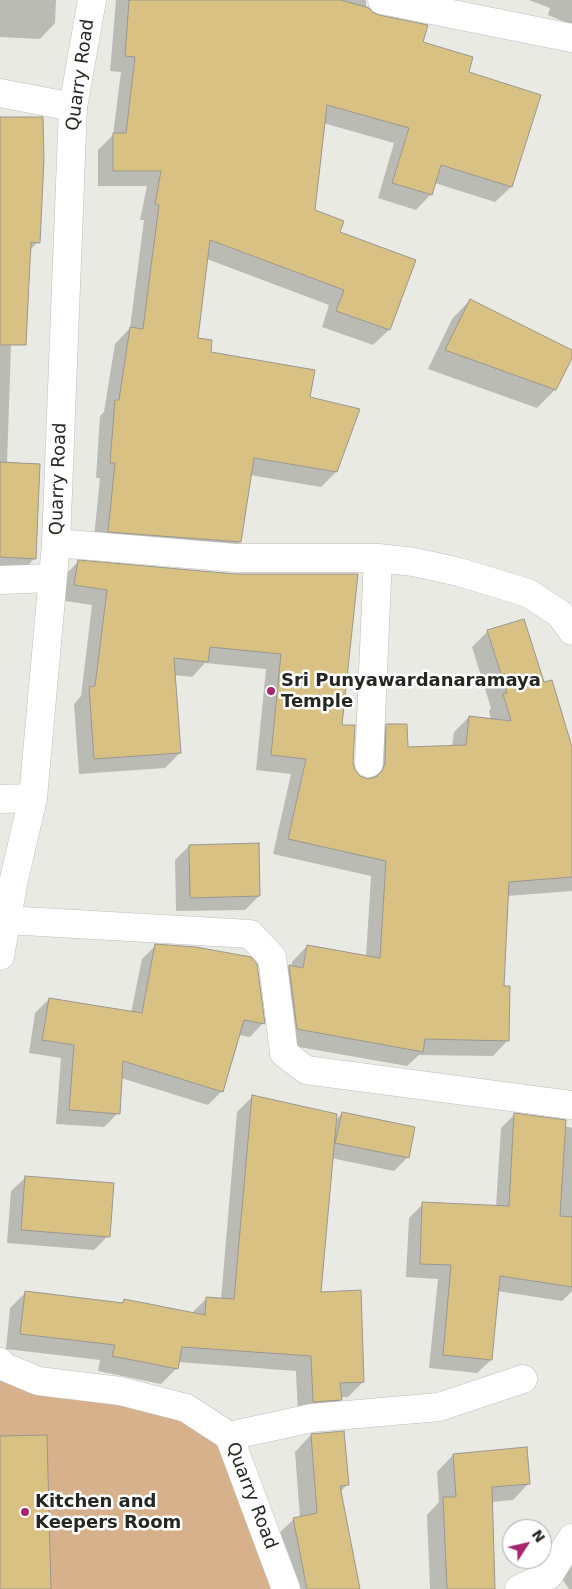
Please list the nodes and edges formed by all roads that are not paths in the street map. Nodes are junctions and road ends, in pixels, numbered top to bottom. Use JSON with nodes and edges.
{"nodes":[{"id":1,"x":92,"y":0,"type":"edge"},
{"id":2,"x":382,"y":0,"type":"edge"},
{"id":3,"x":572,"y":38,"type":"edge"},
{"id":4,"x":0,"y":93,"type":"edge"},
{"id":5,"x":73,"y":107,"type":"junction"},
{"id":6,"x":56,"y":543,"type":"junction"},
{"id":7,"x":378,"y":558,"type":"junction"},
{"id":8,"x":52,"y":578,"type":"junction"},
{"id":9,"x":0,"y":580,"type":"edge"},
{"id":10,"x":572,"y":631,"type":"edge"},
{"id":11,"x":369,"y":763,"type":"dead end"},
{"id":12,"x":33,"y":798,"type":"junction"},
{"id":13,"x":0,"y":799,"type":"edge"},
{"id":14,"x":7,"y":880,"type":"edge"},
{"id":15,"x":6,"y":920,"type":"junction"},
{"id":16,"x":0,"y":956,"type":"edge"},
{"id":17,"x":572,"y":1105,"type":"edge"},
{"id":18,"x":0,"y":1362,"type":"edge"},
{"id":19,"x":523,"y":1379,"type":"dead end"},
{"id":20,"x":229,"y":1436,"type":"junction"},
{"id":21,"x":572,"y":1538,"type":"edge"},
{"id":22,"x":286,"y":1589,"type":"edge"},
{"id":23,"x":519,"y":1589,"type":"edge"}],
"edges":[{"from":1,"to":5,"type":"street","name":"Quarry Road"},
{"from":2,"to":3,"type":"street"},
{"from":4,"to":5,"type":"street"},
{"from":5,"to":6,"type":"street","name":"Quarry Road"},
{"from":6,"to":7,"type":"street"},
{"from":6,"to":8,"type":"street","name":"Quarry Road"},
{"from":7,"to":10,"type":"street"},
{"from":7,"to":11,"type":"street"},
{"from":8,"to":9,"type":"street"},
{"from":8,"to":12,"type":"street","name":"Quarry Road"},
{"from":12,"to":13,"type":"street"},
{"from":12,"to":14,"type":"street","name":"Quarry Road"},
{"from":14,"to":15,"type":"street","name":"Quarry Road"},
{"from":15,"to":16,"type":"street","name":"Quarry Road"},
{"from":15,"to":17,"type":"street"},
{"from":18,"to":20,"type":"street","name":"Quarry Road"},
{"from":19,"to":20,"type":"street"},
{"from":20,"to":22,"type":"street","name":"Quarry Road"},
{"from":21,"to":23,"type":"street"}]}
